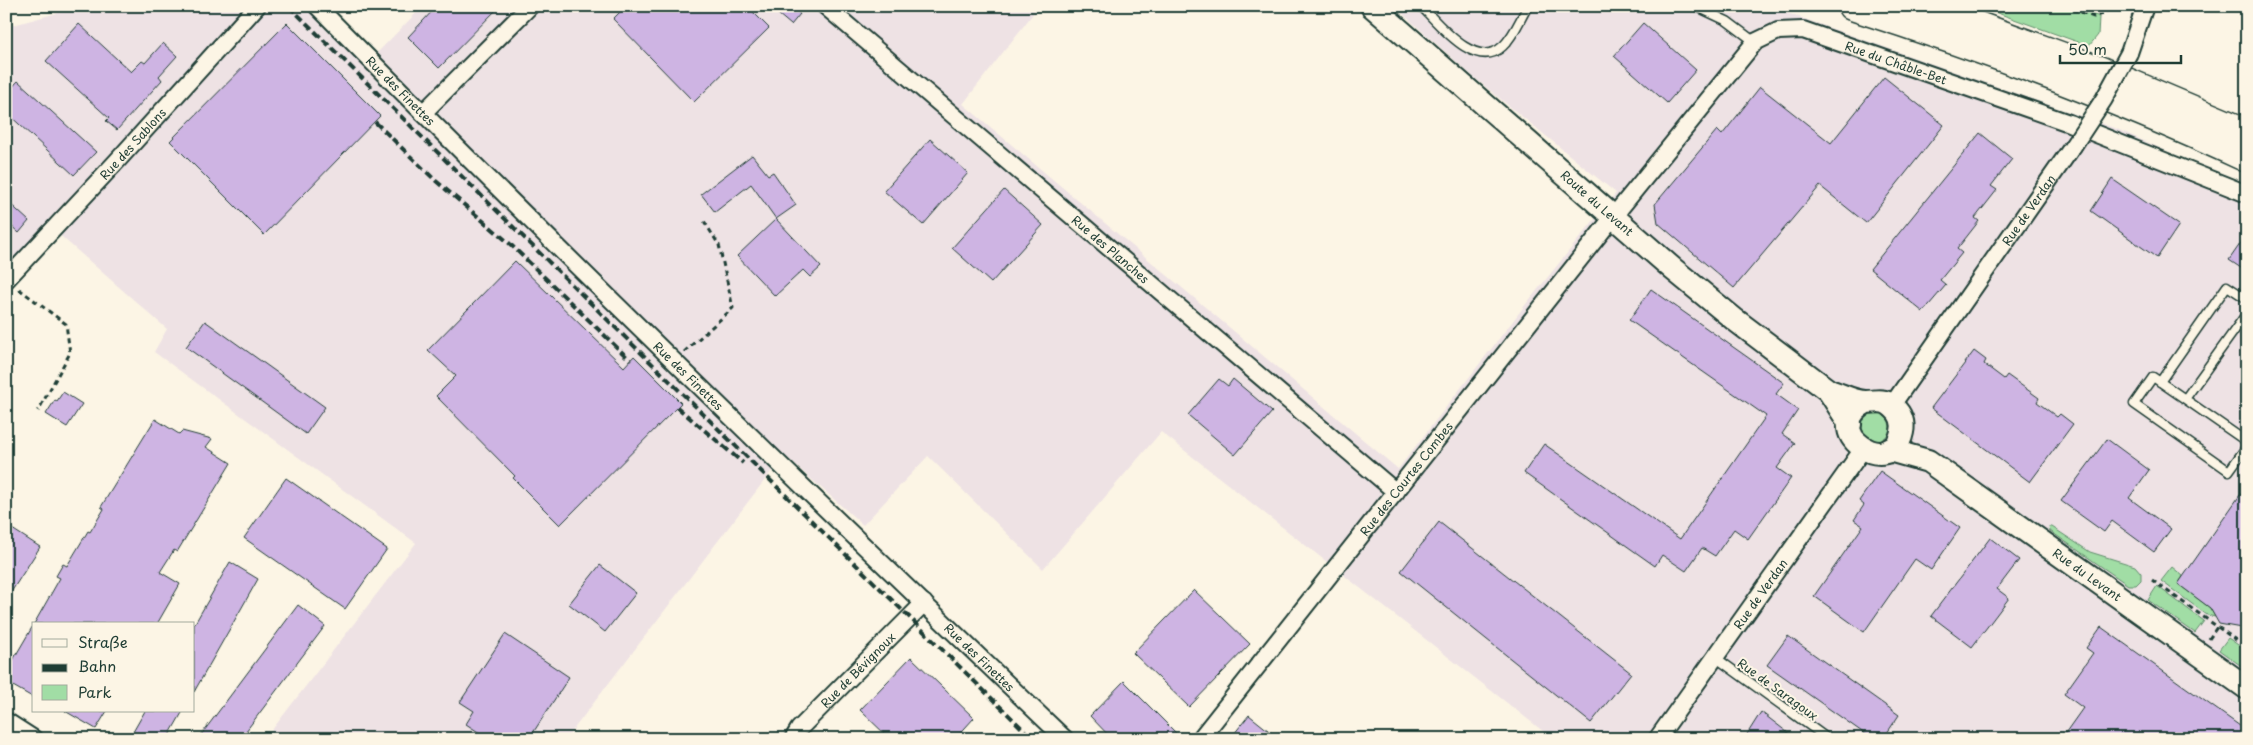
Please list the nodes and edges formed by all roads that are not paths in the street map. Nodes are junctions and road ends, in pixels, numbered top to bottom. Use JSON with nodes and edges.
{"nodes":[{"id":1,"x":257,"y":6,"type":"edge"},
{"id":2,"x":317,"y":6,"type":"edge"},
{"id":3,"x":530,"y":6,"type":"edge"},
{"id":4,"x":825,"y":6,"type":"edge"},
{"id":5,"x":1372,"y":6,"type":"edge"},
{"id":6,"x":1421,"y":6,"type":"edge"},
{"id":7,"x":1528,"y":6,"type":"edge"},
{"id":8,"x":1696,"y":6,"type":"edge"},
{"id":9,"x":1852,"y":6,"type":"edge"},
{"id":10,"x":1923,"y":6,"type":"edge"},
{"id":11,"x":2146,"y":6,"type":"edge"},
{"id":12,"x":1755,"y":42,"type":"junction"},
{"id":13,"x":423,"y":113,"type":"junction"},
{"id":14,"x":2247,"y":133,"type":"edge"},
{"id":15,"x":2247,"y":158,"type":"edge"},
{"id":16,"x":2247,"y":194,"type":"edge"},
{"id":17,"x":1613,"y":217,"type":"junction"},
{"id":18,"x":7,"y":280,"type":"edge"},
{"id":19,"x":2247,"y":299,"type":"edge"},
{"id":20,"x":2247,"y":313,"type":"edge"},
{"id":21,"x":2160,"y":382,"type":"junction"},
{"id":22,"x":1829,"y":391,"type":"junction"},
{"id":23,"x":2184,"y":399,"type":"junction"},
{"id":24,"x":1866,"y":402,"type":"junction"},
{"id":25,"x":1892,"y":405,"type":"junction"},
{"id":26,"x":1850,"y":424,"type":"junction"},
{"id":27,"x":1902,"y":427,"type":"junction"},
{"id":28,"x":2247,"y":444,"type":"edge"},
{"id":29,"x":1863,"y":449,"type":"junction"},
{"id":30,"x":1889,"y":450,"type":"junction"},
{"id":31,"x":1928,"y":461,"type":"junction"},
{"id":32,"x":1396,"y":492,"type":"junction"},
{"id":33,"x":924,"y":603,"type":"junction"},
{"id":34,"x":1715,"y":657,"type":"junction"},
{"id":35,"x":2247,"y":688,"type":"edge"},
{"id":36,"x":6,"y":721,"type":"edge"},
{"id":37,"x":34,"y":739,"type":"edge"},
{"id":38,"x":793,"y":739,"type":"edge"},
{"id":39,"x":1065,"y":739,"type":"edge"},
{"id":40,"x":1200,"y":739,"type":"edge"},
{"id":41,"x":1657,"y":739,"type":"edge"},
{"id":42,"x":1828,"y":739,"type":"edge"}],
"edges":[{"from":1,"to":18,"type":"street","name":"Rue des Sablons"},
{"from":2,"to":13,"type":"street","name":"Rue des Finettes"},
{"from":3,"to":13,"type":"street"},
{"from":4,"to":32,"type":"street","name":"Rue des Planches"},
{"from":5,"to":17,"type":"street","name":"Route du Levant"},
{"from":6,"to":7,"type":"lane"},
{"from":8,"to":12,"type":"lane"},
{"from":9,"to":15,"type":"highway"},
{"from":10,"to":14,"type":"highway"},
{"from":11,"to":25,"type":"street","name":"Rue de Verdan","bridge":true},
{"from":12,"to":16,"type":"street","name":"Rue du Châble-Bet"},
{"from":12,"to":17,"type":"street","name":"Rue du Châble-Bet"},
{"from":13,"to":33,"type":"street","name":"Rue des Finettes"},
{"from":17,"to":22,"type":"street","name":"Route du Levant"},
{"from":17,"to":32,"type":"street","name":"Rue des Courtes Combes"},
{"from":19,"to":21,"type":"lane"},
{"from":20,"to":23,"type":"lane"},
{"from":21,"to":23,"type":"lane"},
{"from":21,"to":28,"type":"lane"},
{"from":22,"to":24,"type":"street","name":"Route du Levant"},
{"from":22,"to":26,"type":"street","name":"Route du Levant"},
{"from":23,"to":28,"type":"lane"},
{"from":24,"to":25,"type":"street"},
{"from":24,"to":26,"type":"street"},
{"from":25,"to":27,"type":"street"},
{"from":26,"to":29,"type":"street"},
{"from":27,"to":30,"type":"street"},
{"from":27,"to":31,"type":"street","name":"Rue du Levant"},
{"from":29,"to":30,"type":"street"},
{"from":29,"to":34,"type":"street","name":"Rue de Verdan"},
{"from":30,"to":31,"type":"street","name":"Rue du Levant"},
{"from":31,"to":35,"type":"street","name":"Rue du Levant"},
{"from":32,"to":40,"type":"street","name":"Rue des Courtes Combes"},
{"from":33,"to":38,"type":"street","name":"Rue de Bévignoux"},
{"from":33,"to":39,"type":"street","name":"Rue des Finettes"},
{"from":34,"to":41,"type":"street","name":"Rue de Verdan"},
{"from":34,"to":42,"type":"lane","name":"Rue de Saragoux"},
{"from":36,"to":37,"type":"street"}]}
